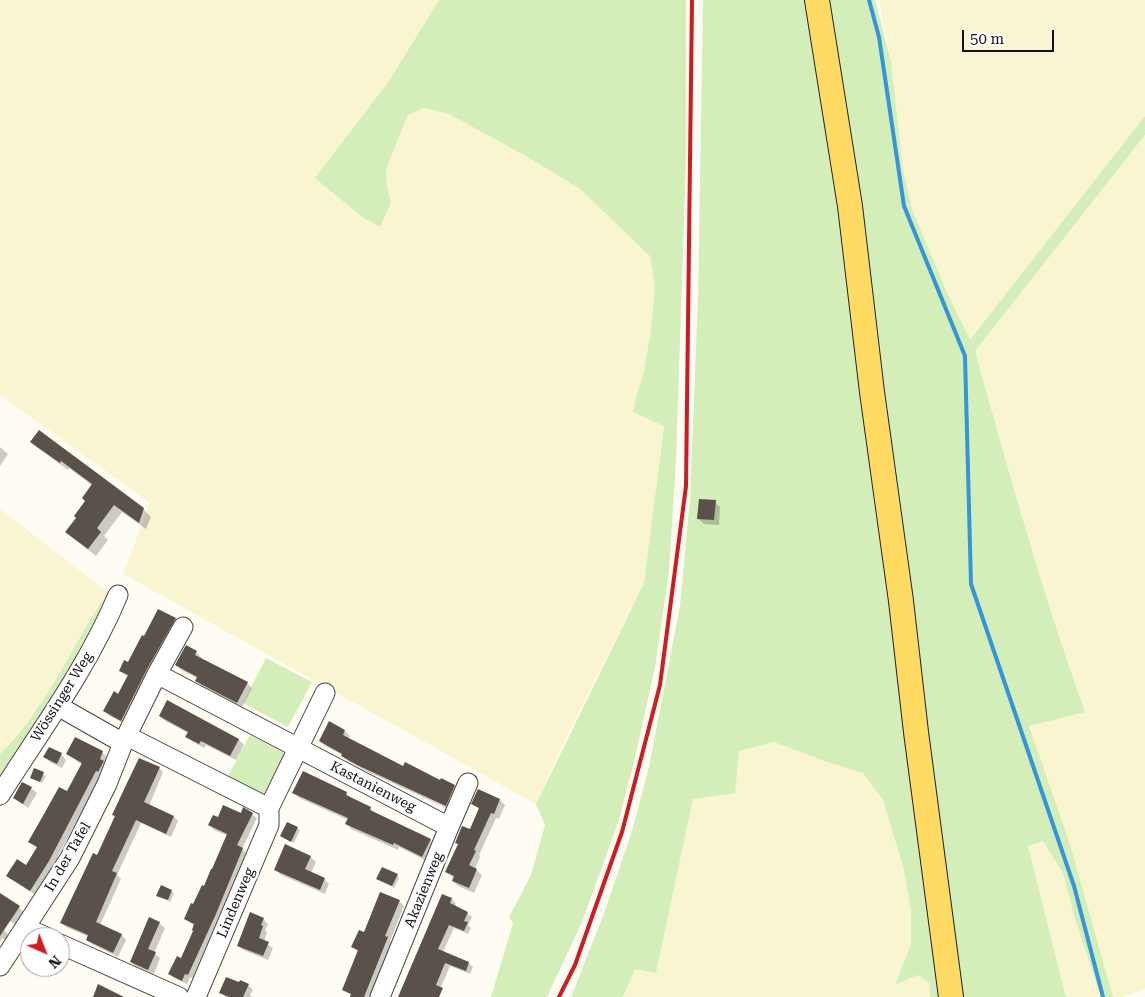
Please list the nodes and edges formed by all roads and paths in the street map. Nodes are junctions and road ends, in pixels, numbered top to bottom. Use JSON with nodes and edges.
{"nodes":[{"id":1,"x":817,"y":0,"type":"edge"},
{"id":2,"x":118,"y":595,"type":"dead end"},
{"id":3,"x":183,"y":627,"type":"dead end"},
{"id":4,"x":157,"y":674,"type":"junction"},
{"id":5,"x":325,"y":693,"type":"dead end"},
{"id":6,"x":58,"y":706,"type":"junction"},
{"id":7,"x":125,"y":739,"type":"junction"},
{"id":8,"x":298,"y":748,"type":"junction"},
{"id":9,"x":468,"y":783,"type":"dead end"},
{"id":10,"x":0,"y":795,"type":"edge"},
{"id":11,"x":269,"y":808,"type":"junction"},
{"id":12,"x":449,"y":826,"type":"junction"},
{"id":13,"x":27,"y":927,"type":"edge"},
{"id":14,"x":20,"y":937,"type":"edge"},
{"id":15,"x":70,"y":948,"type":"edge"},
{"id":16,"x":0,"y":966,"type":"edge"},
{"id":17,"x":179,"y":997,"type":"edge"},
{"id":18,"x":196,"y":997,"type":"edge"},
{"id":19,"x":380,"y":997,"type":"edge"},
{"id":20,"x":951,"y":997,"type":"edge"}],
"edges":[{"from":1,"to":20,"type":"main road"},
{"from":2,"to":6,"type":"street","name":"Wössinger Weg"},
{"from":3,"to":4,"type":"street","name":"In der Tafel"},
{"from":4,"to":7,"type":"street","name":"In der Tafel"},
{"from":4,"to":8,"type":"street","name":"Kastanienweg"},
{"from":5,"to":8,"type":"street"},
{"from":6,"to":7,"type":"street"},
{"from":6,"to":10,"type":"street","name":"Wössinger Weg"},
{"from":7,"to":11,"type":"street"},
{"from":7,"to":13,"type":"street","name":"In der Tafel"},
{"from":8,"to":11,"type":"street"},
{"from":8,"to":12,"type":"street","name":"Kastanienweg"},
{"from":9,"to":12,"type":"street","name":"Akazienweg"},
{"from":11,"to":18,"type":"street","name":"Lindenweg"},
{"from":12,"to":19,"type":"street","name":"Akazienweg"},
{"from":14,"to":16,"type":"street","name":"In der Tafel"},
{"from":15,"to":17,"type":"street"}]}
